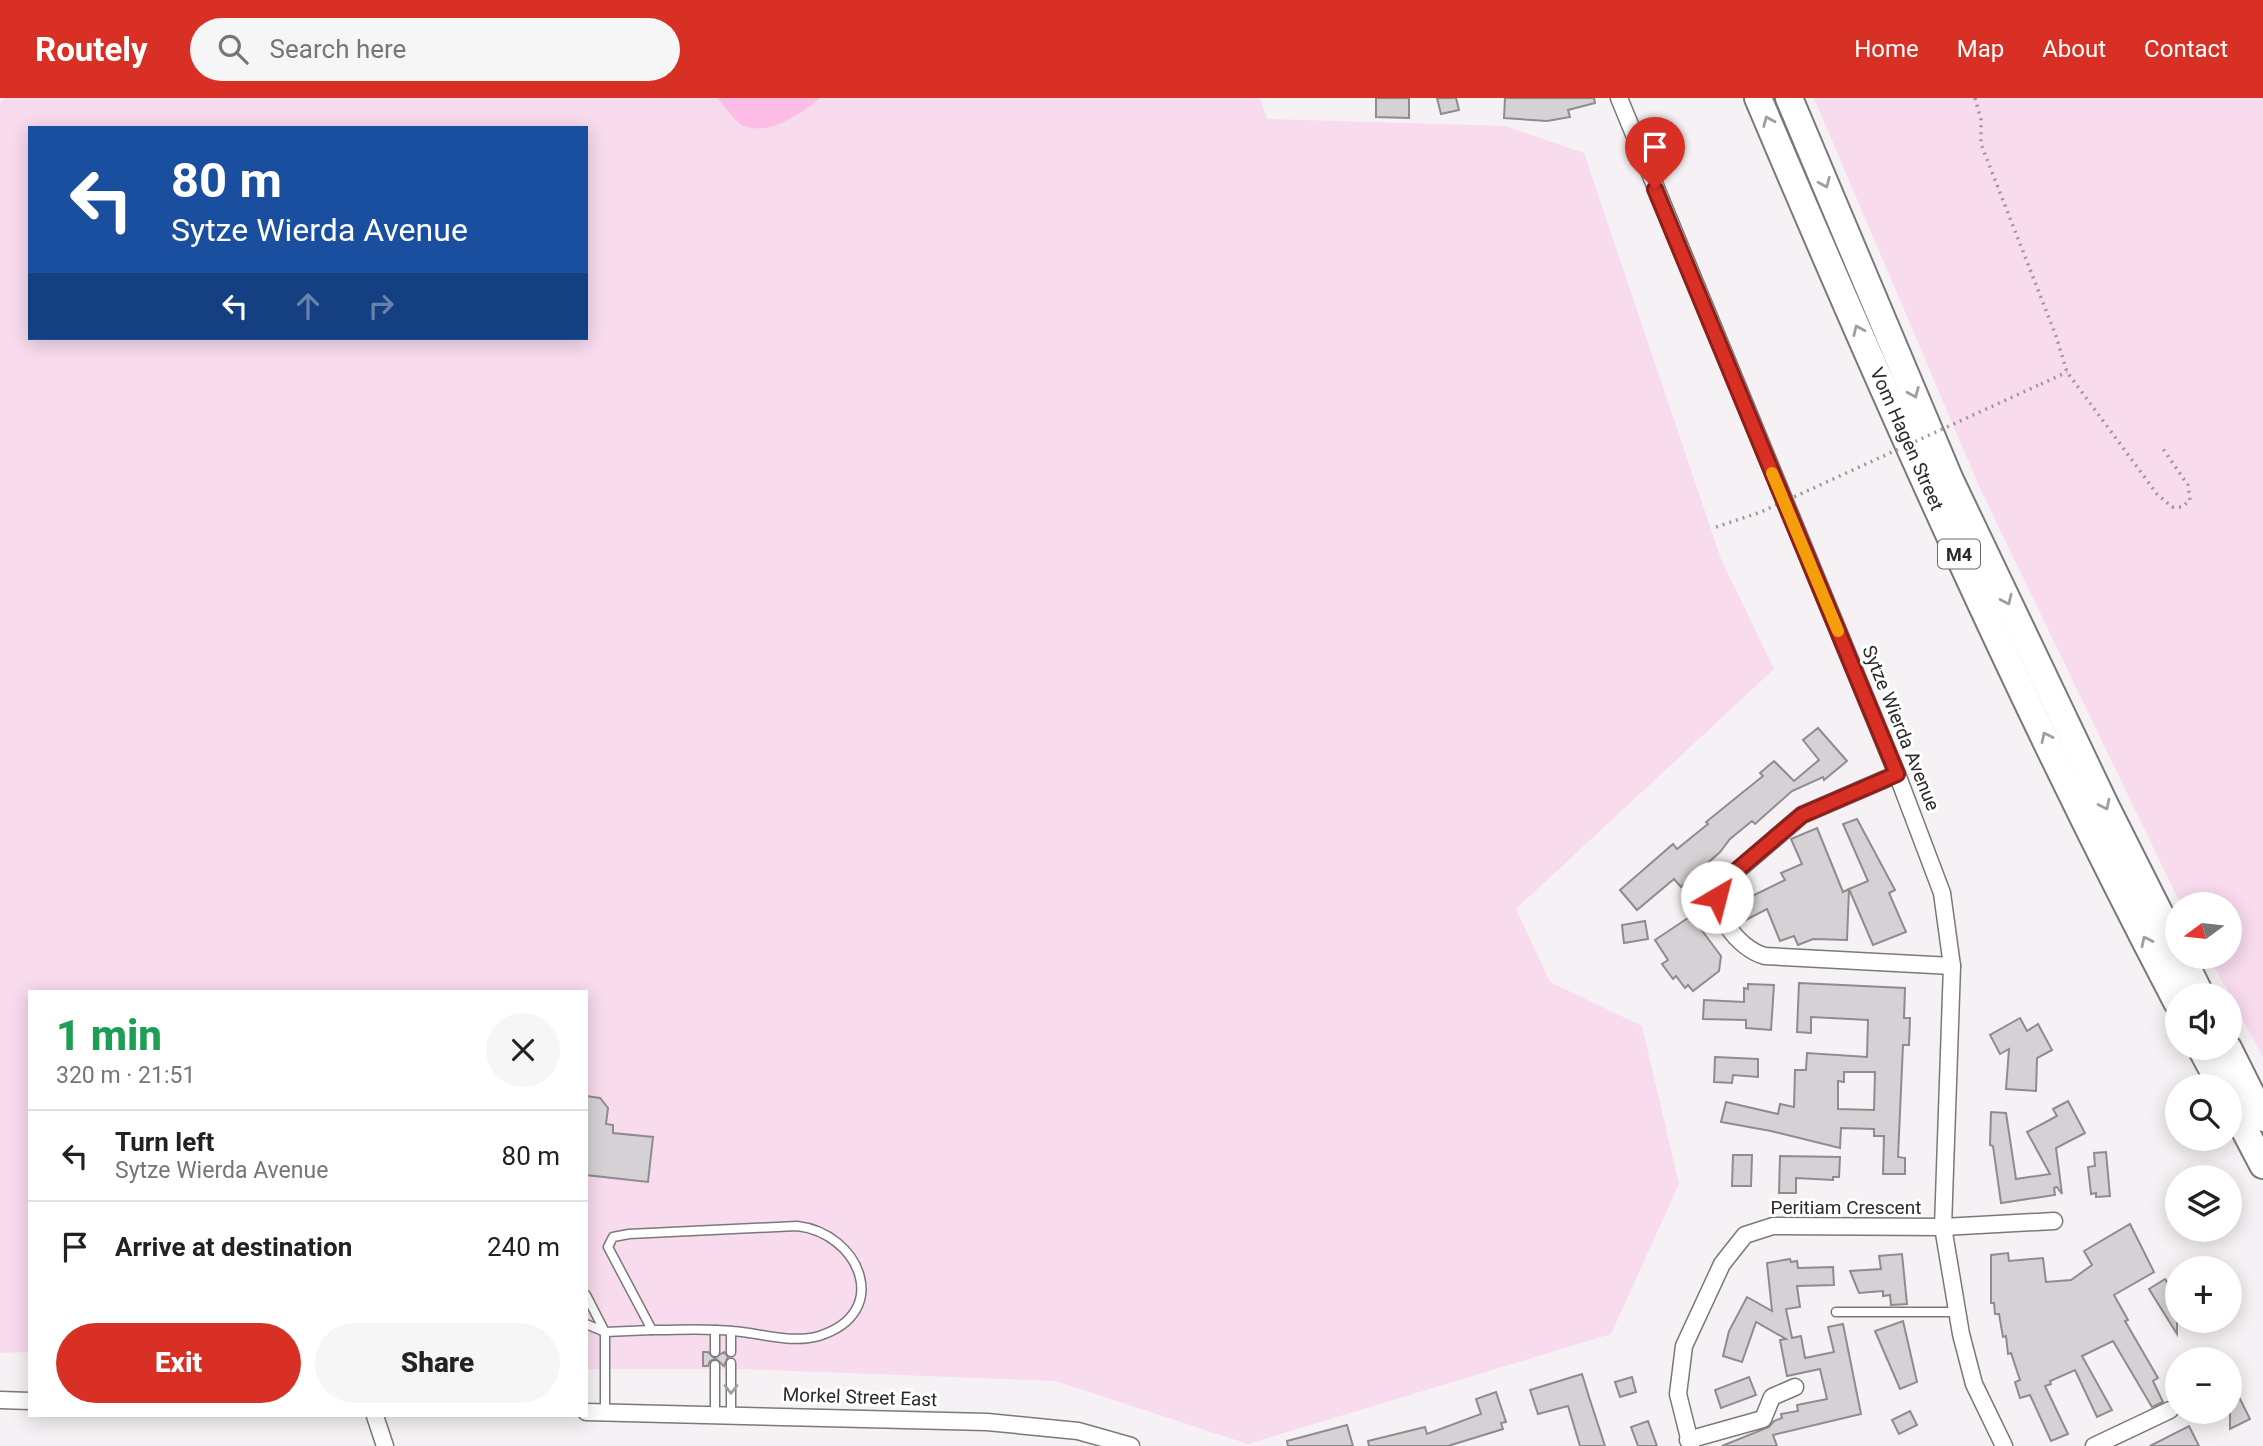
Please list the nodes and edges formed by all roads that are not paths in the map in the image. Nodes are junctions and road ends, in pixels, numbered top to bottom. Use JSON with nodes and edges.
{"nodes":[{"id":1,"x":1619,"y":98,"type":"edge"},
{"id":2,"x":1758,"y":98,"type":"edge"},
{"id":3,"x":1789,"y":98,"type":"edge"},
{"id":4,"x":1897,"y":774,"type":"junction"},
{"id":5,"x":2165,"y":924,"type":"edge"},
{"id":6,"x":1952,"y":966,"type":"junction"},
{"id":7,"x":2168,"y":983,"type":"edge"},
{"id":8,"x":2234,"y":1060,"type":"edge"},
{"id":9,"x":2263,"y":1118,"type":"edge"},
{"id":10,"x":2242,"y":1125,"type":"edge"},
{"id":11,"x":2263,"y":1165,"type":"edge"},
{"id":12,"x":2054,"y":1221,"type":"dead end"},
{"id":13,"x":1943,"y":1227,"type":"junction"},
{"id":14,"x":588,"y":1299,"type":"edge"},
{"id":15,"x":1836,"y":1312,"type":"dead end"},
{"id":16,"x":1958,"y":1312,"type":"junction"},
{"id":17,"x":588,"y":1325,"type":"edge"},
{"id":18,"x":652,"y":1330,"type":"junction"},
{"id":19,"x":715,"y":1330,"type":"junction"},
{"id":20,"x":731,"y":1331,"type":"junction"},
{"id":21,"x":605,"y":1332,"type":"junction"},
{"id":22,"x":715,"y":1352,"type":"dead end"},
{"id":23,"x":731,"y":1352,"type":"dead end"},
{"id":24,"x":731,"y":1363,"type":"dead end"},
{"id":25,"x":715,"y":1364,"type":"dead end"},
{"id":26,"x":1795,"y":1387,"type":"dead end"},
{"id":27,"x":0,"y":1400,"type":"edge"},
{"id":28,"x":28,"y":1401,"type":"edge"},
{"id":29,"x":588,"y":1412,"type":"edge"},
{"id":30,"x":605,"y":1412,"type":"junction"},
{"id":31,"x":2165,"y":1412,"type":"edge"},
{"id":32,"x":723,"y":1415,"type":"junction"},
{"id":33,"x":375,"y":1417,"type":"edge"},
{"id":34,"x":1689,"y":1443,"type":"edge"},
{"id":35,"x":385,"y":1446,"type":"edge"},
{"id":36,"x":1131,"y":1446,"type":"edge"},
{"id":37,"x":2004,"y":1446,"type":"edge"},
{"id":38,"x":2094,"y":1446,"type":"edge"}],
"edges":[{"from":1,"to":4,"type":"street","name":"Sytze Wierda Avenue"},
{"from":7,"to":2,"type":"main road","name":"Vom Hagen Street","number":"M4","one_way":true},
{"from":3,"to":5,"type":"main road","name":"Vom Hagen Street","number":"M4","one_way":true},
{"from":4,"to":6,"type":"street","name":"Sytze Wierda Avenue"},
{"from":4,"to":6,"type":"street"},
{"from":6,"to":13,"type":"street","name":"Sytze Wierda Avenue"},
{"from":8,"to":9,"type":"main road"},
{"from":10,"to":11,"type":"main road"},
{"from":12,"to":13,"type":"street","name":"Peritiam Crescent"},
{"from":13,"to":16,"type":"street","name":"Sytze Wierda Avenue"},
{"from":13,"to":34,"type":"street","name":"Peritiam Crescent"},
{"from":14,"to":21,"type":"lane"},
{"from":15,"to":16,"type":"lane"},
{"from":16,"to":37,"type":"street","name":"Sytze Wierda Avenue"},
{"from":17,"to":21,"type":"lane"},
{"from":18,"to":19,"type":"lane"},
{"from":18,"to":20,"type":"lane"},
{"from":18,"to":21,"type":"lane"},
{"from":19,"to":20,"type":"lane"},
{"from":19,"to":22,"type":"lane"},
{"from":20,"to":23,"type":"lane"},
{"from":21,"to":30,"type":"lane"},
{"from":24,"to":32,"type":"lane","one_way":true},
{"from":25,"to":32,"type":"lane"},
{"from":26,"to":34,"type":"street"},
{"from":27,"to":28,"type":"street"},
{"from":29,"to":30,"type":"street","name":"Morkel Street East"},
{"from":30,"to":32,"type":"street","name":"Morkel Street East"},
{"from":31,"to":38,"type":"street"},
{"from":32,"to":36,"type":"street","name":"Morkel Street East"},
{"from":33,"to":35,"type":"street"}]}
